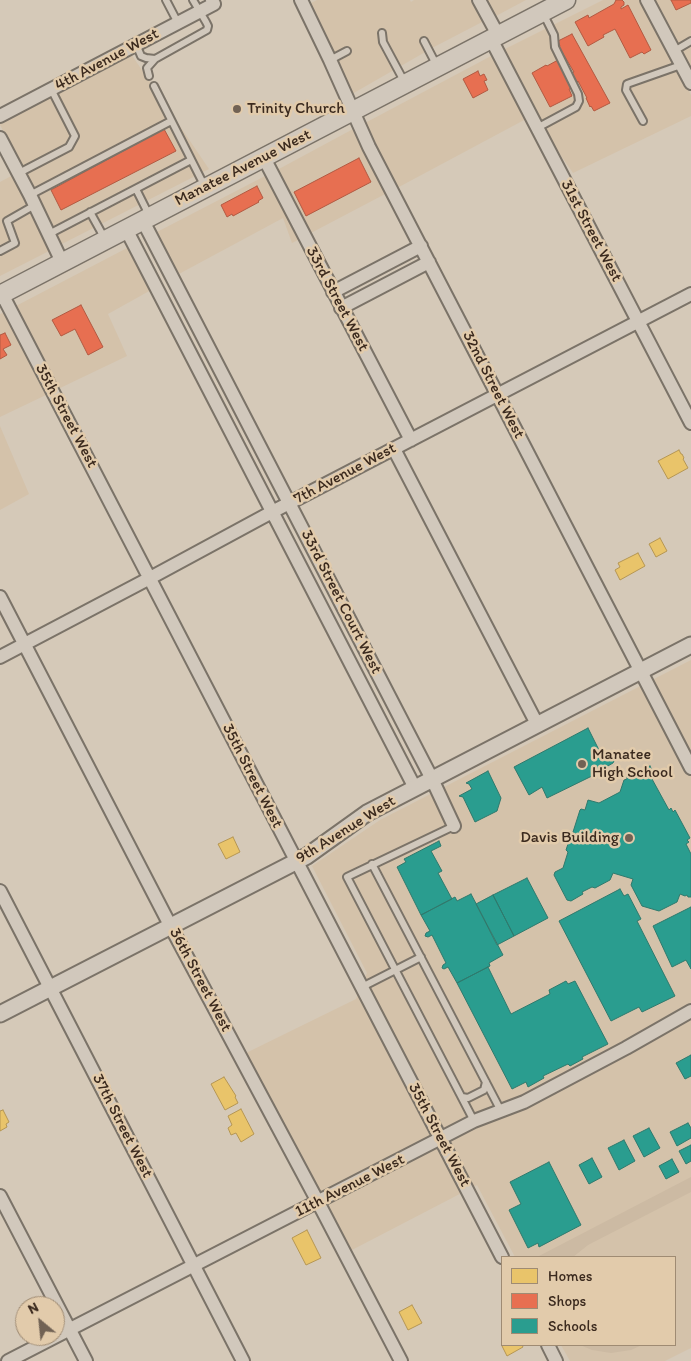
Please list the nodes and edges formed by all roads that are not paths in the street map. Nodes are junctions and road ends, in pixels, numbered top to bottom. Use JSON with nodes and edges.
{"nodes":[{"id":1,"x":166,"y":0,"type":"edge"},
{"id":2,"x":301,"y":0,"type":"edge"},
{"id":3,"x":479,"y":0,"type":"edge"},
{"id":4,"x":566,"y":0,"type":"edge"},
{"id":5,"x":648,"y":1,"type":"edge"},
{"id":6,"x":213,"y":2,"type":"edge"},
{"id":7,"x":197,"y":5,"type":"edge"},
{"id":8,"x":542,"y":12,"type":"junction"},
{"id":9,"x":178,"y":22,"type":"junction"},
{"id":10,"x":382,"y":33,"type":"dead end"},
{"id":11,"x":494,"y":37,"type":"junction"},
{"id":12,"x":424,"y":41,"type":"dead end"},
{"id":13,"x":691,"y":41,"type":"edge"},
{"id":14,"x":136,"y":44,"type":"junction"},
{"id":15,"x":674,"y":50,"type":"junction"},
{"id":16,"x":347,"y":52,"type":"dead end"},
{"id":17,"x":155,"y":59,"type":"junction"},
{"id":18,"x":330,"y":60,"type":"junction"},
{"id":19,"x":681,"y":65,"type":"junction"},
{"id":20,"x":437,"y":67,"type":"junction"},
{"id":21,"x":149,"y":76,"type":"dead end"},
{"id":22,"x":691,"y":83,"type":"edge"},
{"id":23,"x":405,"y":84,"type":"junction"},
{"id":24,"x":154,"y":86,"type":"dead end"},
{"id":25,"x":50,"y":89,"type":"junction"},
{"id":26,"x":354,"y":111,"type":"junction"},
{"id":27,"x":0,"y":116,"type":"edge"},
{"id":28,"x":172,"y":121,"type":"junction"},
{"id":29,"x":643,"y":121,"type":"dead end"},
{"id":30,"x":537,"y":128,"type":"junction"},
{"id":31,"x":0,"y":138,"type":"edge"},
{"id":32,"x":264,"y":158,"type":"junction"},
{"id":33,"x":191,"y":160,"type":"junction"},
{"id":34,"x":19,"y":173,"type":"junction"},
{"id":35,"x":205,"y":188,"type":"junction"},
{"id":36,"x":136,"y":189,"type":"junction"},
{"id":37,"x":33,"y":200,"type":"junction"},
{"id":38,"x":90,"y":212,"type":"junction"},
{"id":39,"x":146,"y":219,"type":"junction"},
{"id":40,"x":126,"y":230,"type":"junction"},
{"id":41,"x":49,"y":234,"type":"junction"},
{"id":42,"x":106,"y":240,"type":"junction"},
{"id":43,"x":421,"y":246,"type":"junction"},
{"id":44,"x":0,"y":251,"type":"edge"},
{"id":45,"x":62,"y":262,"type":"junction"},
{"id":46,"x":429,"y":262,"type":"junction"},
{"id":47,"x":333,"y":292,"type":"junction"},
{"id":48,"x":1,"y":294,"type":"edge"},
{"id":49,"x":691,"y":294,"type":"edge"},
{"id":50,"x":341,"y":308,"type":"junction"},
{"id":51,"x":638,"y":322,"type":"junction"},
{"id":52,"x":498,"y":395,"type":"junction"},
{"id":53,"x":691,"y":423,"type":"edge"},
{"id":54,"x":411,"y":440,"type":"junction"},
{"id":55,"x":394,"y":449,"type":"junction"},
{"id":56,"x":290,"y":503,"type":"junction"},
{"id":57,"x":272,"y":512,"type":"junction"},
{"id":58,"x":150,"y":578,"type":"junction"},
{"id":59,"x":0,"y":597,"type":"edge"},
{"id":60,"x":24,"y":644,"type":"junction"},
{"id":61,"x":691,"y":645,"type":"edge"},
{"id":62,"x":0,"y":657,"type":"edge"},
{"id":63,"x":641,"y":671,"type":"junction"},
{"id":64,"x":537,"y":724,"type":"junction"},
{"id":65,"x":691,"y":768,"type":"edge"},
{"id":66,"x":432,"y":779,"type":"junction"},
{"id":67,"x":415,"y":788,"type":"junction"},
{"id":68,"x":454,"y":826,"type":"joint"},
{"id":69,"x":296,"y":862,"type":"junction"},
{"id":70,"x":372,"y":864,"type":"junction"},
{"id":71,"x":0,"y":891,"type":"edge"},
{"id":72,"x":171,"y":927,"type":"junction"},
{"id":73,"x":421,"y":957,"type":"junction"},
{"id":74,"x":395,"y":970,"type":"junction"},
{"id":75,"x":362,"y":987,"type":"junction"},
{"id":76,"x":51,"y":988,"type":"junction"},
{"id":77,"x":691,"y":1010,"type":"edge"},
{"id":78,"x":0,"y":1014,"type":"edge"},
{"id":79,"x":486,"y":1082,"type":"junction"},
{"id":80,"x":462,"y":1097,"type":"junction"},
{"id":81,"x":501,"y":1112,"type":"junction"},
{"id":82,"x":474,"y":1121,"type":"junction"},
{"id":83,"x":441,"y":1139,"type":"junction"},
{"id":84,"x":0,"y":1196,"type":"edge"},
{"id":85,"x":318,"y":1202,"type":"junction"},
{"id":86,"x":501,"y":1256,"type":"edge"},
{"id":87,"x":194,"y":1266,"type":"junction"},
{"id":88,"x":70,"y":1330,"type":"junction"},
{"id":89,"x":548,"y":1346,"type":"edge"},
{"id":90,"x":8,"y":1361,"type":"edge"},
{"id":91,"x":86,"y":1361,"type":"edge"},
{"id":92,"x":243,"y":1361,"type":"edge"},
{"id":93,"x":401,"y":1361,"type":"edge"},
{"id":94,"x":556,"y":1361,"type":"edge"}],
"edges":[{"from":1,"to":9,"type":"lane"},
{"from":2,"to":18,"type":"street","name":"32nd Street West"},
{"from":3,"to":11,"type":"street","name":"31st Street West"},
{"from":4,"to":8,"type":"main road","name":"Manatee Avenue West"},
{"from":5,"to":15,"type":"street"},
{"from":6,"to":7,"type":"street","name":"4th Avenue West"},
{"from":7,"to":9,"type":"street","name":"4th Avenue West"},
{"from":7,"to":17,"type":"lane"},
{"from":8,"to":11,"type":"main road","name":"Manatee Avenue West"},
{"from":8,"to":30,"type":"lane"},
{"from":9,"to":14,"type":"street","name":"4th Avenue West"},
{"from":10,"to":23,"type":"lane"},
{"from":11,"to":20,"type":"main road","name":"Manatee Avenue West"},
{"from":11,"to":30,"type":"street","name":"31st Street West"},
{"from":12,"to":20,"type":"lane"},
{"from":13,"to":15,"type":"lane"},
{"from":14,"to":17,"type":"lane"},
{"from":14,"to":25,"type":"street","name":"4th Avenue West"},
{"from":15,"to":19,"type":"street"},
{"from":16,"to":18,"type":"lane"},
{"from":17,"to":21,"type":"lane"},
{"from":18,"to":26,"type":"street","name":"32nd Street West"},
{"from":19,"to":22,"type":"street"},
{"from":19,"to":29,"type":"lane"},
{"from":20,"to":23,"type":"main road","name":"Manatee Avenue West"},
{"from":23,"to":26,"type":"main road","name":"Manatee Avenue West"},
{"from":24,"to":28,"type":"lane"},
{"from":25,"to":27,"type":"street","name":"4th Avenue West"},
{"from":25,"to":34,"type":"lane"},
{"from":26,"to":32,"type":"main road","name":"Manatee Avenue West"},
{"from":26,"to":43,"type":"street","name":"32nd Street West"},
{"from":28,"to":33,"type":"lane"},
{"from":28,"to":37,"type":"lane"},
{"from":30,"to":51,"type":"street","name":"31st Street West"},
{"from":31,"to":34,"type":"street"},
{"from":32,"to":35,"type":"main road","name":"Manatee Avenue West"},
{"from":32,"to":47,"type":"street","name":"33rd Street West"},
{"from":33,"to":35,"type":"lane"},
{"from":33,"to":36,"type":"lane"},
{"from":34,"to":37,"type":"street"},
{"from":35,"to":39,"type":"main road","name":"Manatee Avenue West"},
{"from":36,"to":38,"type":"lane"},
{"from":36,"to":39,"type":"lane"},
{"from":37,"to":41,"type":"street"},
{"from":37,"to":44,"type":"lane"},
{"from":38,"to":41,"type":"lane"},
{"from":38,"to":42,"type":"lane"},
{"from":39,"to":40,"type":"main road","name":"Manatee Avenue West"},
{"from":39,"to":56,"type":"street","name":"33rd Street Court West"},
{"from":40,"to":42,"type":"main road","name":"Manatee Avenue West"},
{"from":40,"to":57,"type":"street","name":"33rd Street Court West"},
{"from":41,"to":45,"type":"street"},
{"from":42,"to":45,"type":"main road","name":"Manatee Avenue West"},
{"from":43,"to":46,"type":"street","name":"32nd Street West"},
{"from":43,"to":47,"type":"street"},
{"from":45,"to":48,"type":"main road","name":"Manatee Avenue West"},
{"from":46,"to":50,"type":"street"},
{"from":46,"to":52,"type":"street","name":"32nd Street West"},
{"from":47,"to":50,"type":"street","name":"33rd Street West"},
{"from":48,"to":58,"type":"street","name":"35th Street West"},
{"from":49,"to":51,"type":"street","name":"7th Avenue West"},
{"from":50,"to":54,"type":"street","name":"33rd Street West"},
{"from":51,"to":52,"type":"street","name":"7th Avenue West"},
{"from":51,"to":53,"type":"street","name":"31st Street West"},
{"from":52,"to":54,"type":"street","name":"7th Avenue West"},
{"from":52,"to":63,"type":"street","name":"32nd Street West"},
{"from":54,"to":55,"type":"street","name":"7th Avenue West"},
{"from":55,"to":56,"type":"street","name":"7th Avenue West"},
{"from":55,"to":64,"type":"street"},
{"from":56,"to":57,"type":"street","name":"7th Avenue West"},
{"from":56,"to":66,"type":"street","name":"33rd Street Court West"},
{"from":57,"to":58,"type":"street","name":"7th Avenue West"},
{"from":57,"to":67,"type":"street","name":"33rd Street Court West"},
{"from":58,"to":60,"type":"street","name":"7th Avenue West"},
{"from":58,"to":69,"type":"street","name":"35th Street West"},
{"from":59,"to":60,"type":"street","name":"36th Street West"},
{"from":60,"to":62,"type":"street","name":"7th Avenue West"},
{"from":60,"to":72,"type":"street","name":"36th Street West"},
{"from":61,"to":63,"type":"street","name":"9th Avenue West"},
{"from":63,"to":64,"type":"street","name":"9th Avenue West"},
{"from":63,"to":65,"type":"street","name":"32nd Street West"},
{"from":64,"to":66,"type":"street","name":"9th Avenue West"},
{"from":66,"to":67,"type":"street","name":"9th Avenue West"},
{"from":66,"to":68,"type":"street","name":"33rd Street Court West"},
{"from":67,"to":69,"type":"street","name":"9th Avenue West"},
{"from":68,"to":70,"type":"lane"},
{"from":69,"to":72,"type":"street","name":"9th Avenue West"},
{"from":69,"to":75,"type":"street","name":"35th Street West"},
{"from":70,"to":73,"type":"lane"},
{"from":70,"to":74,"type":"lane"},
{"from":71,"to":76,"type":"street","name":"37th Street West"},
{"from":72,"to":76,"type":"street","name":"9th Avenue West"},
{"from":72,"to":85,"type":"street","name":"36th Street West"},
{"from":73,"to":74,"type":"lane"},
{"from":73,"to":79,"type":"lane"},
{"from":74,"to":75,"type":"lane"},
{"from":74,"to":80,"type":"lane"},
{"from":75,"to":83,"type":"street","name":"35th Street West"},
{"from":76,"to":78,"type":"street","name":"9th Avenue West"},
{"from":76,"to":87,"type":"street","name":"37th Street West"},
{"from":77,"to":81,"type":"street","name":"11th Avenue West"},
{"from":79,"to":80,"type":"lane"},
{"from":79,"to":81,"type":"lane"},
{"from":80,"to":82,"type":"lane"},
{"from":81,"to":82,"type":"street","name":"11th Avenue West"},
{"from":82,"to":83,"type":"street","name":"11th Avenue West"},
{"from":83,"to":85,"type":"street","name":"11th Avenue West"},
{"from":83,"to":86,"type":"street","name":"35th Street West"},
{"from":84,"to":88,"type":"street"},
{"from":85,"to":87,"type":"street","name":"11th Avenue West"},
{"from":85,"to":93,"type":"street","name":"36th Street West"},
{"from":87,"to":88,"type":"street","name":"11th Avenue West"},
{"from":87,"to":92,"type":"street","name":"37th Street West"},
{"from":88,"to":90,"type":"street","name":"11th Avenue West"},
{"from":88,"to":91,"type":"street"},
{"from":89,"to":94,"type":"street"}]}
